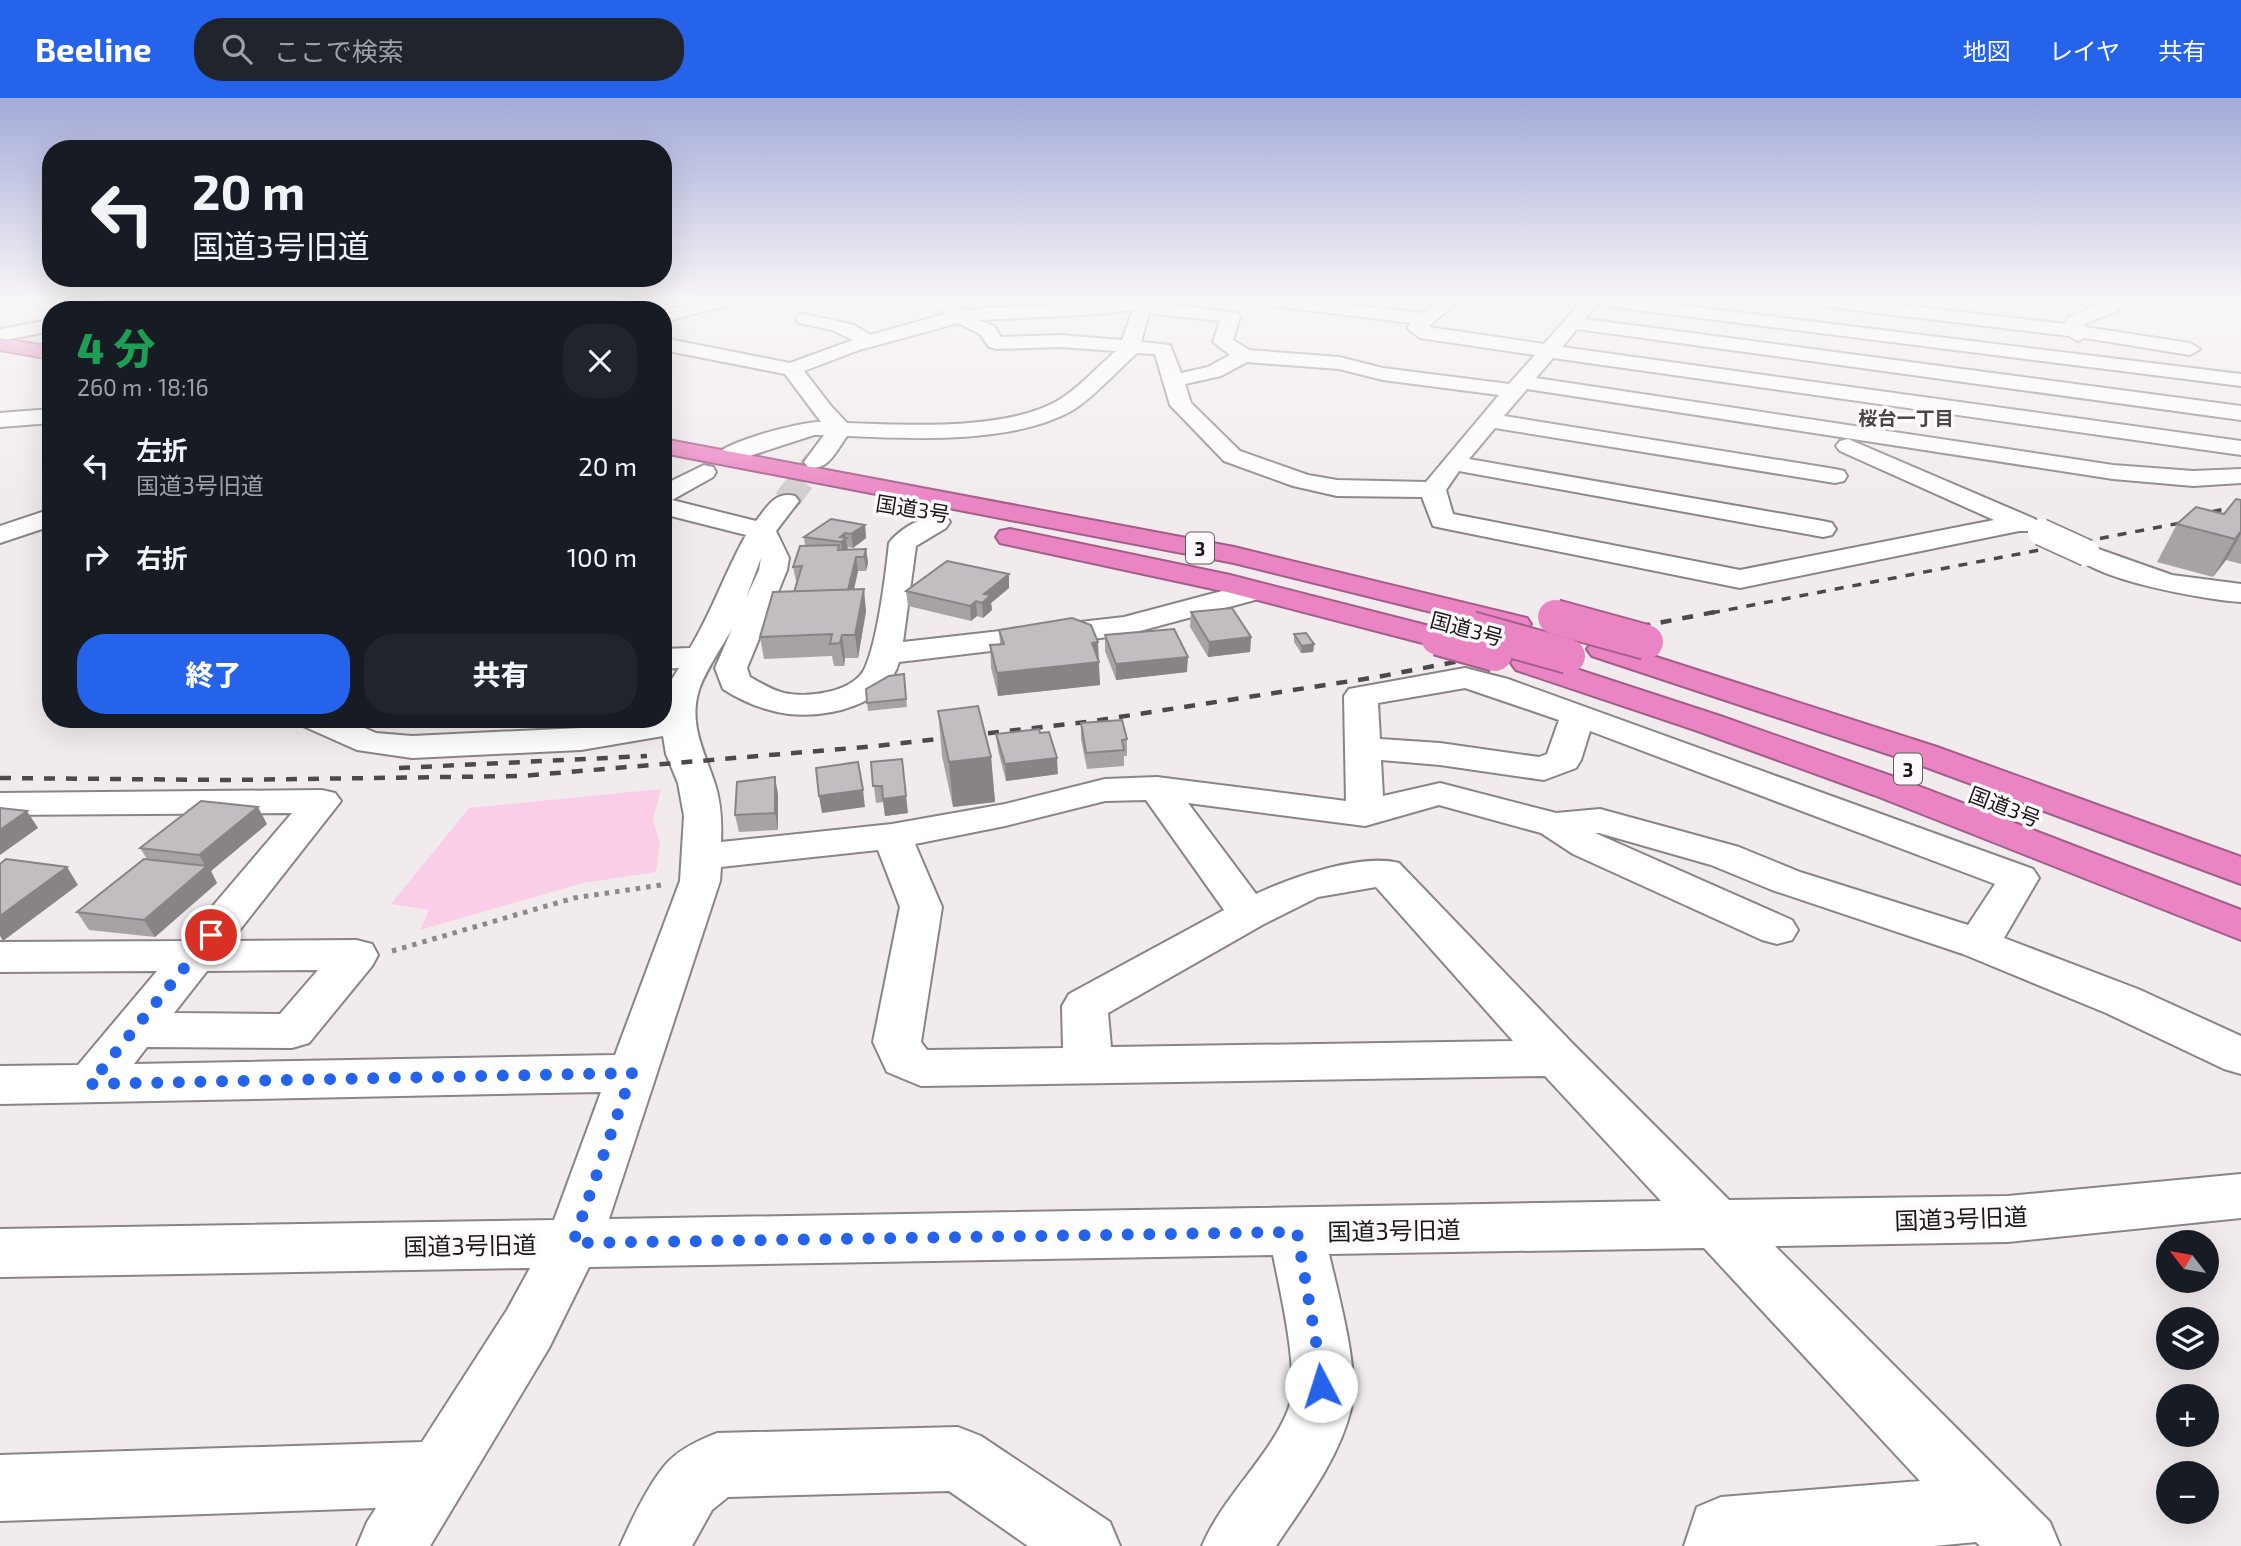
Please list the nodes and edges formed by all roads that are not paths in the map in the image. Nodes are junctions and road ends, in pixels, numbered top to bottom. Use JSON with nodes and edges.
{"nodes":[{"id":1,"x":792,"y":369,"type":"edge"},
{"id":2,"x":1107,"y":369,"type":"edge"},
{"id":3,"x":1169,"y":369,"type":"edge"},
{"id":4,"x":1220,"y":369,"type":"edge"},
{"id":5,"x":1361,"y":369,"type":"edge"},
{"id":6,"x":1534,"y":369,"type":"edge"},
{"id":7,"x":1671,"y":369,"type":"edge"},
{"id":8,"x":1821,"y":369,"type":"edge"},
{"id":9,"x":1911,"y":369,"type":"edge"},
{"id":10,"x":2089,"y":369,"type":"edge"},
{"id":11,"x":2152,"y":369,"type":"edge"},
{"id":12,"x":2241,"y":380,"type":"edge"},
{"id":13,"x":1172,"y":381,"type":"junction"},
{"id":14,"x":1518,"y":386,"type":"junction"},
{"id":15,"x":1812,"y":388,"type":"junction"},
{"id":16,"x":2097,"y":394,"type":"junction"},
{"id":17,"x":2241,"y":413,"type":"edge"},
{"id":18,"x":42,"y":417,"type":"edge"},
{"id":19,"x":0,"y":420,"type":"edge"},
{"id":20,"x":1491,"y":421,"type":"junction"},
{"id":21,"x":1819,"y":428,"type":"junction"},
{"id":22,"x":841,"y":429,"type":"junction"},
{"id":23,"x":2102,"y":429,"type":"junction"},
{"id":24,"x":1842,"y":443,"type":"junction"},
{"id":25,"x":672,"y":448,"type":"edge"},
{"id":26,"x":2241,"y":448,"type":"edge"},
{"id":27,"x":725,"y":457,"type":"junction"},
{"id":28,"x":816,"y":462,"type":"tunnel mouth"},
{"id":29,"x":1453,"y":463,"type":"junction"},
{"id":30,"x":672,"y":466,"type":"edge"},
{"id":31,"x":704,"y":472,"type":"junction"},
{"id":32,"x":2113,"y":472,"type":"junction"},
{"id":33,"x":1835,"y":476,"type":"junction"},
{"id":34,"x":2241,"y":476,"type":"edge"},
{"id":35,"x":672,"y":490,"type":"edge"},
{"id":36,"x":1433,"y":490,"type":"junction"},
{"id":37,"x":871,"y":493,"type":"junction"},
{"id":38,"x":786,"y":501,"type":"tunnel mouth"},
{"id":39,"x":672,"y":508,"type":"edge"},
{"id":40,"x":42,"y":520,"type":"edge"},
{"id":41,"x":937,"y":522,"type":"junction"},
{"id":42,"x":2031,"y":527,"type":"junction"},
{"id":43,"x":1823,"y":529,"type":"junction"},
{"id":44,"x":762,"y":531,"type":"junction"},
{"id":45,"x":0,"y":535,"type":"edge"},
{"id":46,"x":1815,"y":564,"type":"junction"},
{"id":47,"x":1256,"y":591,"type":"junction"},
{"id":48,"x":2241,"y":593,"type":"edge"},
{"id":49,"x":885,"y":654,"type":"junction"},
{"id":50,"x":702,"y":657,"type":"junction"},
{"id":51,"x":672,"y":659,"type":"edge"},
{"id":52,"x":1578,"y":714,"type":"junction"},
{"id":53,"x":678,"y":723,"type":"junction"},
{"id":54,"x":672,"y":724,"type":"edge"},
{"id":55,"x":335,"y":728,"type":"edge"},
{"id":56,"x":648,"y":728,"type":"edge"},
{"id":57,"x":1364,"y":748,"type":"junction"},
{"id":58,"x":1157,"y":788,"type":"junction"},
{"id":59,"x":0,"y":804,"type":"edge"},
{"id":60,"x":1365,"y":815,"type":"junction"},
{"id":61,"x":1555,"y":825,"type":"junction"},
{"id":62,"x":892,"y":836,"type":"junction"},
{"id":63,"x":2241,"y":845,"type":"edge"},
{"id":64,"x":687,"y":870,"type":"junction"},
{"id":65,"x":2241,"y":871,"type":"edge"},
{"id":66,"x":2241,"y":900,"type":"edge"},
{"id":67,"x":1249,"y":914,"type":"junction"},
{"id":68,"x":2241,"y":926,"type":"edge"},
{"id":69,"x":1777,"y":930,"type":"dead end"},
{"id":70,"x":1978,"y":944,"type":"junction"},
{"id":71,"x":195,"y":954,"type":"junction"},
{"id":72,"x":0,"y":957,"type":"edge"},
{"id":73,"x":133,"y":1030,"type":"junction"},
{"id":74,"x":2241,"y":1056,"type":"edge"},
{"id":75,"x":1557,"y":1058,"type":"junction"},
{"id":76,"x":1088,"y":1067,"type":"junction"},
{"id":77,"x":632,"y":1073,"type":"junction"},
{"id":78,"x":90,"y":1084,"type":"junction"},
{"id":79,"x":0,"y":1085,"type":"edge"},
{"id":80,"x":2241,"y":1196,"type":"edge"},
{"id":81,"x":1714,"y":1224,"type":"junction"},
{"id":82,"x":1297,"y":1232,"type":"junction"},
{"id":83,"x":573,"y":1243,"type":"junction"},
{"id":84,"x":0,"y":1253,"type":"edge"},
{"id":85,"x":439,"y":1474,"type":"junction"},
{"id":86,"x":0,"y":1488,"type":"edge"},
{"id":87,"x":2008,"y":1527,"type":"edge"},
{"id":88,"x":391,"y":1546,"type":"edge"},
{"id":89,"x":653,"y":1546,"type":"edge"},
{"id":90,"x":1086,"y":1546,"type":"edge"},
{"id":91,"x":1236,"y":1546,"type":"edge"},
{"id":92,"x":1718,"y":1546,"type":"edge"}],
"edges":[{"from":1,"to":22,"type":"street"},
{"from":2,"to":22,"type":"street"},
{"from":3,"to":13,"type":"street"},
{"from":4,"to":13,"type":"street"},
{"from":5,"to":14,"type":"street"},
{"from":6,"to":14,"type":"street"},
{"from":7,"to":15,"type":"street"},
{"from":8,"to":15,"type":"street"},
{"from":9,"to":16,"type":"street"},
{"from":10,"to":16,"type":"street"},
{"from":11,"to":12,"type":"street"},
{"from":13,"to":36,"type":"street"},
{"from":14,"to":20,"type":"street"},
{"from":14,"to":21,"type":"street"},
{"from":15,"to":21,"type":"street"},
{"from":15,"to":23,"type":"street"},
{"from":16,"to":17,"type":"street"},
{"from":16,"to":23,"type":"street"},
{"from":18,"to":19,"type":"street"},
{"from":20,"to":29,"type":"street"},
{"from":20,"to":33,"type":"street"},
{"from":21,"to":24,"type":"street"},
{"from":21,"to":32,"type":"street"},
{"from":22,"to":27,"type":"street"},
{"from":22,"to":28,"type":"street"},
{"from":23,"to":26,"type":"street"},
{"from":23,"to":32,"type":"street"},
{"from":24,"to":33,"type":"street"},
{"from":24,"to":42,"type":"street"},
{"from":25,"to":27,"type":"highway","name":"国道3号","number":"3"},
{"from":27,"to":37,"type":"highway","name":"国道3号","number":"3"},
{"from":29,"to":36,"type":"street"},
{"from":29,"to":43,"type":"street"},
{"from":30,"to":31,"type":"highway","name":"国道3号","number":"3"},
{"from":31,"to":35,"type":"street"},
{"from":31,"to":37,"type":"highway","name":"国道3号","number":"3"},
{"from":32,"to":34,"type":"street"},
{"from":33,"to":43,"type":"street"},
{"from":36,"to":46,"type":"street"},
{"from":37,"to":41,"type":"highway"},
{"from":37,"to":63,"type":"highway","bridge":true},
{"from":37,"to":65,"type":"highway","name":"国道3号","number":"3"},
{"from":37,"to":66,"type":"highway","name":"国道3号","number":"3","bridge":true},
{"from":38,"to":44,"type":"street"},
{"from":39,"to":44,"type":"street"},
{"from":40,"to":45,"type":"street"},
{"from":41,"to":47,"type":"highway"},
{"from":41,"to":49,"type":"street"},
{"from":42,"to":46,"type":"street"},
{"from":42,"to":48,"type":"street","bridge":true},
{"from":43,"to":46,"type":"street"},
{"from":44,"to":49,"type":"street"},
{"from":44,"to":50,"type":"street"},
{"from":47,"to":49,"type":"street"},
{"from":47,"to":68,"type":"highway","bridge":true},
{"from":50,"to":51,"type":"street"},
{"from":50,"to":53,"type":"street"},
{"from":52,"to":57,"type":"street"},
{"from":52,"to":57,"type":"street"},
{"from":52,"to":70,"type":"street"},
{"from":53,"to":54,"type":"street"},
{"from":53,"to":64,"type":"street"},
{"from":55,"to":56,"type":"street"},
{"from":57,"to":60,"type":"street"},
{"from":58,"to":60,"type":"street"},
{"from":58,"to":62,"type":"street"},
{"from":58,"to":67,"type":"street"},
{"from":59,"to":71,"type":"street"},
{"from":60,"to":61,"type":"street"},
{"from":61,"to":69,"type":"street"},
{"from":61,"to":70,"type":"street"},
{"from":62,"to":64,"type":"street"},
{"from":62,"to":76,"type":"street"},
{"from":64,"to":77,"type":"street"},
{"from":67,"to":75,"type":"street"},
{"from":67,"to":76,"type":"street"},
{"from":70,"to":74,"type":"street"},
{"from":71,"to":72,"type":"street"},
{"from":71,"to":73,"type":"street"},
{"from":71,"to":73,"type":"street"},
{"from":73,"to":78,"type":"street"},
{"from":75,"to":76,"type":"street"},
{"from":75,"to":81,"type":"street"},
{"from":77,"to":78,"type":"street"},
{"from":77,"to":83,"type":"street"},
{"from":78,"to":79,"type":"street"},
{"from":80,"to":81,"type":"street","name":"国道3号旧道"},
{"from":81,"to":82,"type":"street","name":"国道3号旧道"},
{"from":81,"to":87,"type":"street"},
{"from":82,"to":83,"type":"street","name":"国道3号旧道"},
{"from":82,"to":91,"type":"street"},
{"from":83,"to":84,"type":"street","name":"国道3号旧道"},
{"from":83,"to":85,"type":"street"},
{"from":85,"to":86,"type":"street"},
{"from":85,"to":88,"type":"street"},
{"from":87,"to":92,"type":"street"},
{"from":89,"to":90,"type":"street"}]}
